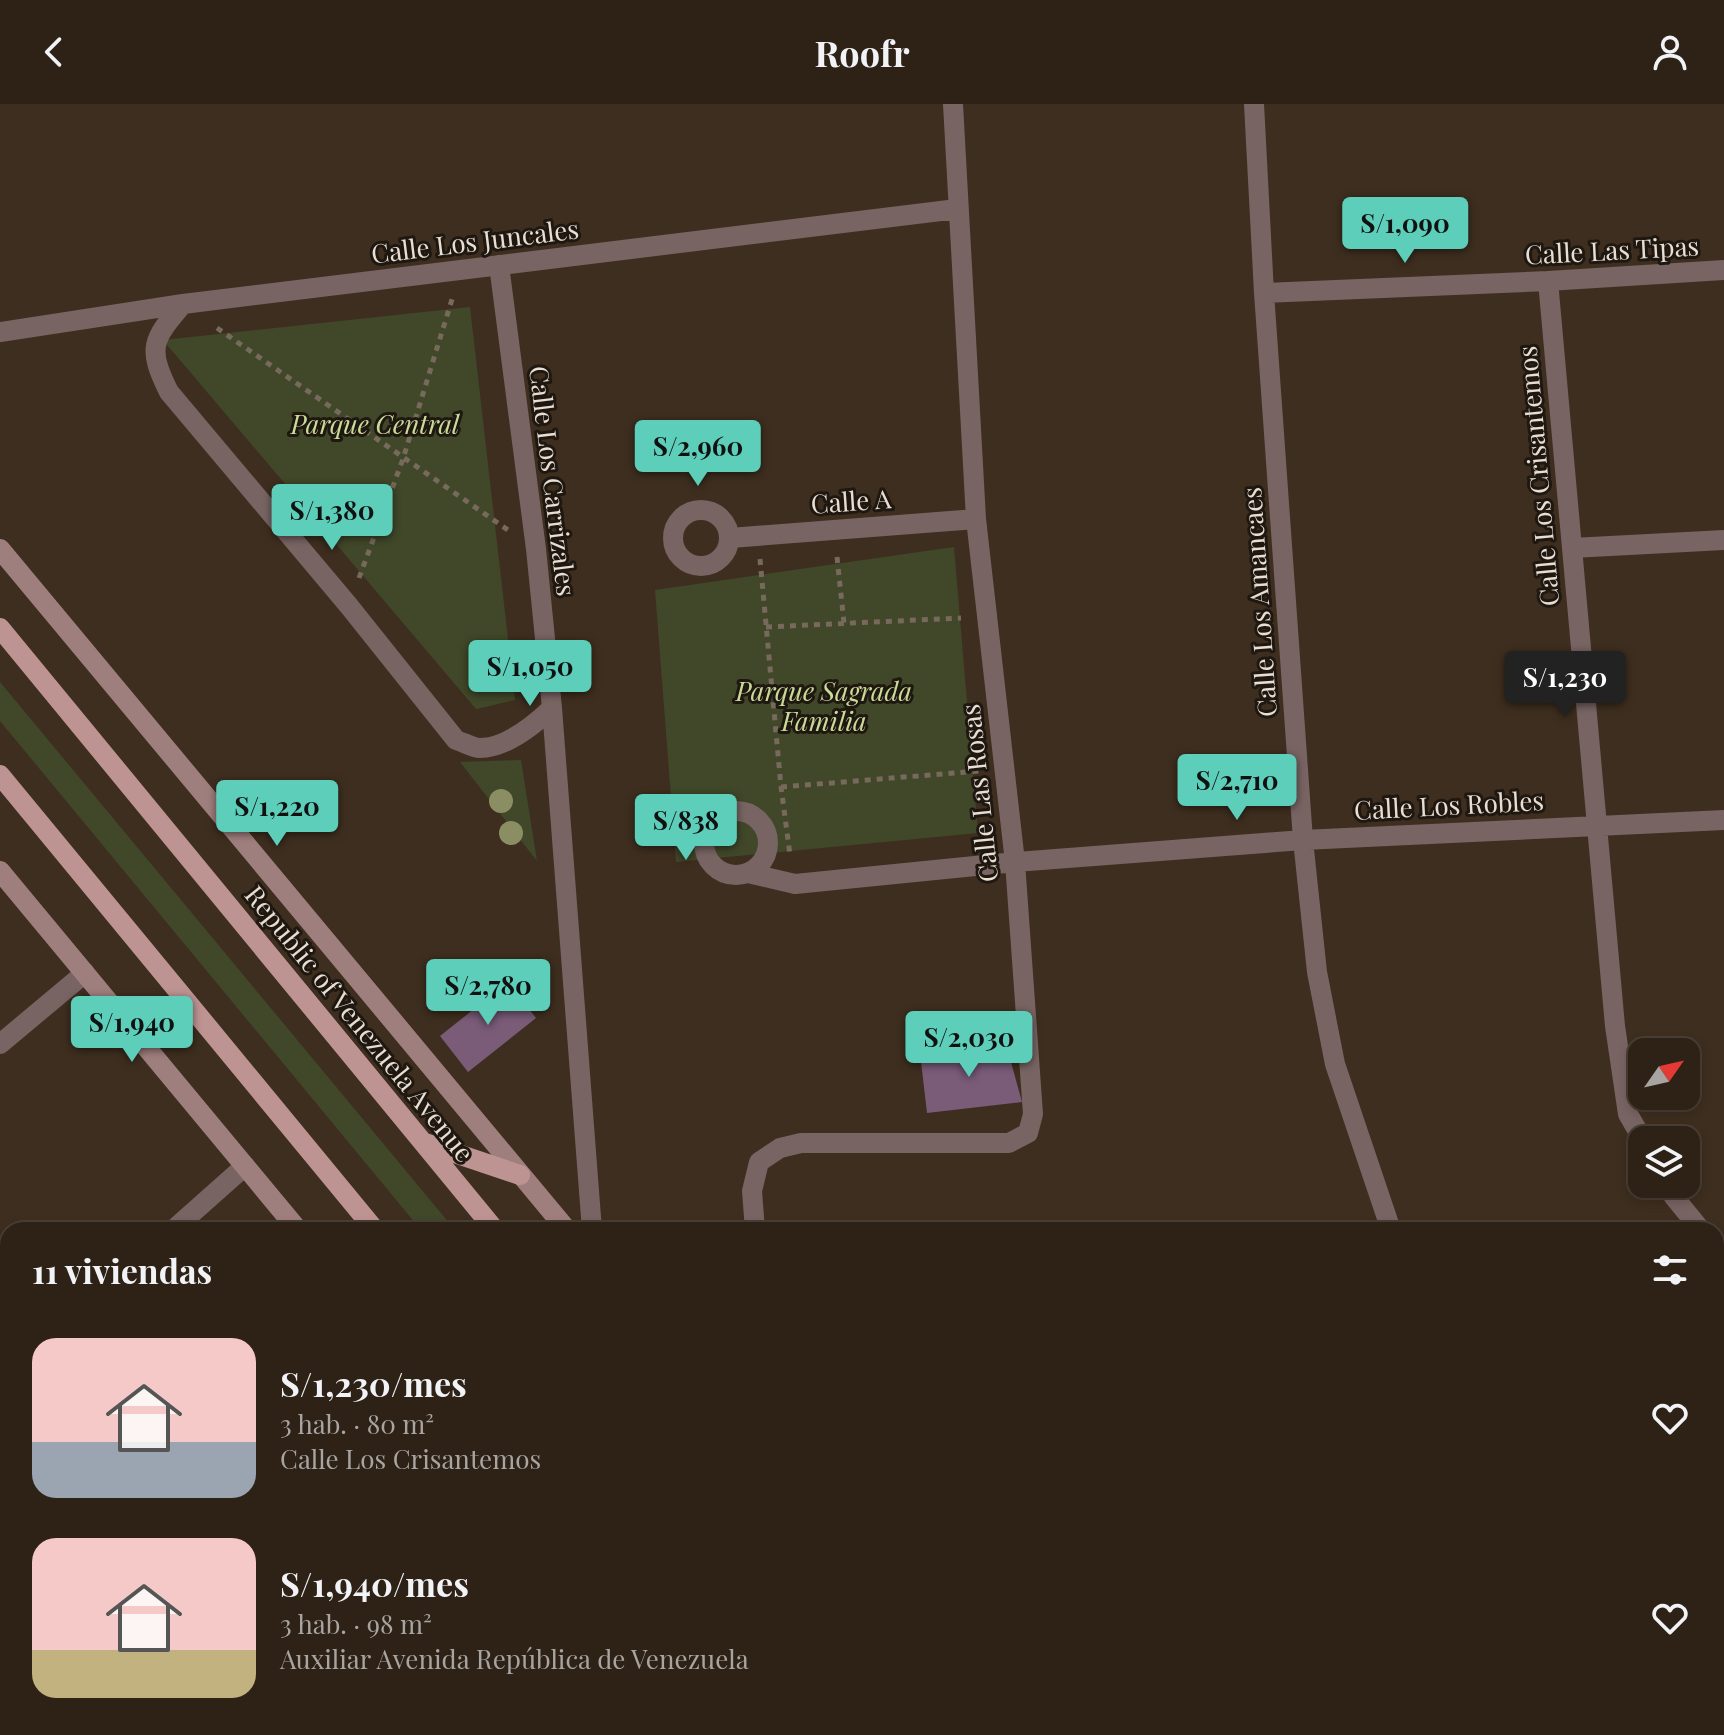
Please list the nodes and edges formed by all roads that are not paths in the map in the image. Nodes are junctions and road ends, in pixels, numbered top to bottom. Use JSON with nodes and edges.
{"nodes":[{"id":1,"x":953,"y":104,"type":"edge"},
{"id":2,"x":1254,"y":104,"type":"edge"},
{"id":3,"x":957,"y":209,"type":"junction"},
{"id":4,"x":499,"y":265,"type":"junction"},
{"id":5,"x":1724,"y":270,"type":"edge"},
{"id":6,"x":1548,"y":281,"type":"junction"},
{"id":7,"x":1264,"y":293,"type":"junction"},
{"id":8,"x":183,"y":304,"type":"junction"},
{"id":9,"x":0,"y":332,"type":"edge"},
{"id":10,"x":976,"y":519,"type":"junction"},
{"id":11,"x":730,"y":538,"type":"dead end"},
{"id":12,"x":1724,"y":540,"type":"edge"},
{"id":13,"x":1572,"y":548,"type":"junction"},
{"id":14,"x":0,"y":549,"type":"edge"},
{"id":15,"x":0,"y":628,"type":"edge"},
{"id":16,"x":552,"y":708,"type":"junction"},
{"id":17,"x":0,"y":775,"type":"edge"},
{"id":18,"x":1724,"y":820,"type":"edge"},
{"id":19,"x":1597,"y":824,"type":"junction"},
{"id":20,"x":1303,"y":840,"type":"junction"},
{"id":21,"x":1015,"y":862,"type":"junction"},
{"id":22,"x":0,"y":871,"type":"edge"},
{"id":23,"x":748,"y":873,"type":"dead end"},
{"id":24,"x":85,"y":973,"type":"junction"},
{"id":25,"x":0,"y":1044,"type":"edge"},
{"id":26,"x":1635,"y":1126,"type":"edge"},
{"id":27,"x":424,"y":1143,"type":"junction"},
{"id":28,"x":245,"y":1166,"type":"junction"},
{"id":29,"x":520,"y":1175,"type":"junction"},
{"id":30,"x":1675,"y":1198,"type":"edge"},
{"id":31,"x":182,"y":1222,"type":"edge"},
{"id":32,"x":291,"y":1222,"type":"edge"},
{"id":33,"x":368,"y":1222,"type":"edge"},
{"id":34,"x":488,"y":1222,"type":"edge"},
{"id":35,"x":560,"y":1222,"type":"edge"},
{"id":36,"x":591,"y":1222,"type":"edge"},
{"id":37,"x":754,"y":1222,"type":"edge"},
{"id":38,"x":1388,"y":1222,"type":"edge"},
{"id":39,"x":1694,"y":1222,"type":"edge"}],
"edges":[{"from":1,"to":3,"type":"street","name":"Calle Las Rosas"},
{"from":2,"to":7,"type":"street","name":"Calle Los Amancaes"},
{"from":3,"to":4,"type":"street","name":"Calle Los Juncales"},
{"from":3,"to":10,"type":"street","name":"Calle Las Rosas"},
{"from":4,"to":8,"type":"street","name":"Calle Los Juncales"},
{"from":4,"to":16,"type":"street","name":"Calle Los Carrizales"},
{"from":5,"to":6,"type":"street","name":"Calle Las Tipas"},
{"from":6,"to":7,"type":"street","name":"Calle Las Tipas"},
{"from":6,"to":13,"type":"street","name":"Calle Los Crisantemos"},
{"from":7,"to":20,"type":"street","name":"Calle Los Amancaes"},
{"from":8,"to":9,"type":"street","name":"Calle Los Juncales"},
{"from":8,"to":16,"type":"street"},
{"from":10,"to":11,"type":"street","name":"Calle A"},
{"from":10,"to":21,"type":"street","name":"Calle Las Rosas"},
{"from":12,"to":13,"type":"street"},
{"from":13,"to":19,"type":"street","name":"Calle Los Crisantemos"},
{"from":14,"to":29,"type":"main road"},
{"from":15,"to":27,"type":"main road","name":"Republic of Venezuela Avenue"},
{"from":16,"to":36,"type":"street","name":"Calle Los Carrizales"},
{"from":17,"to":33,"type":"main road"},
{"from":18,"to":19,"type":"street","name":"Calle Los Robles"},
{"from":19,"to":20,"type":"street","name":"Calle Los Robles"},
{"from":19,"to":26,"type":"street","name":"Calle Los Crisantemos"},
{"from":20,"to":21,"type":"street","name":"Calle Los Robles"},
{"from":20,"to":38,"type":"street","name":"Calle Los Amancaes"},
{"from":21,"to":23,"type":"street","name":"Calle Los Robles"},
{"from":21,"to":37,"type":"street","name":"Calle Las Rosas"},
{"from":22,"to":24,"type":"main road"},
{"from":24,"to":25,"type":"street"},
{"from":24,"to":28,"type":"main road"},
{"from":27,"to":29,"type":"main road"},
{"from":27,"to":34,"type":"main road","name":"Republic of Venezuela Avenue"},
{"from":28,"to":31,"type":"street"},
{"from":28,"to":32,"type":"main road"},
{"from":29,"to":35,"type":"main road"},
{"from":30,"to":39,"type":"street"}]}
